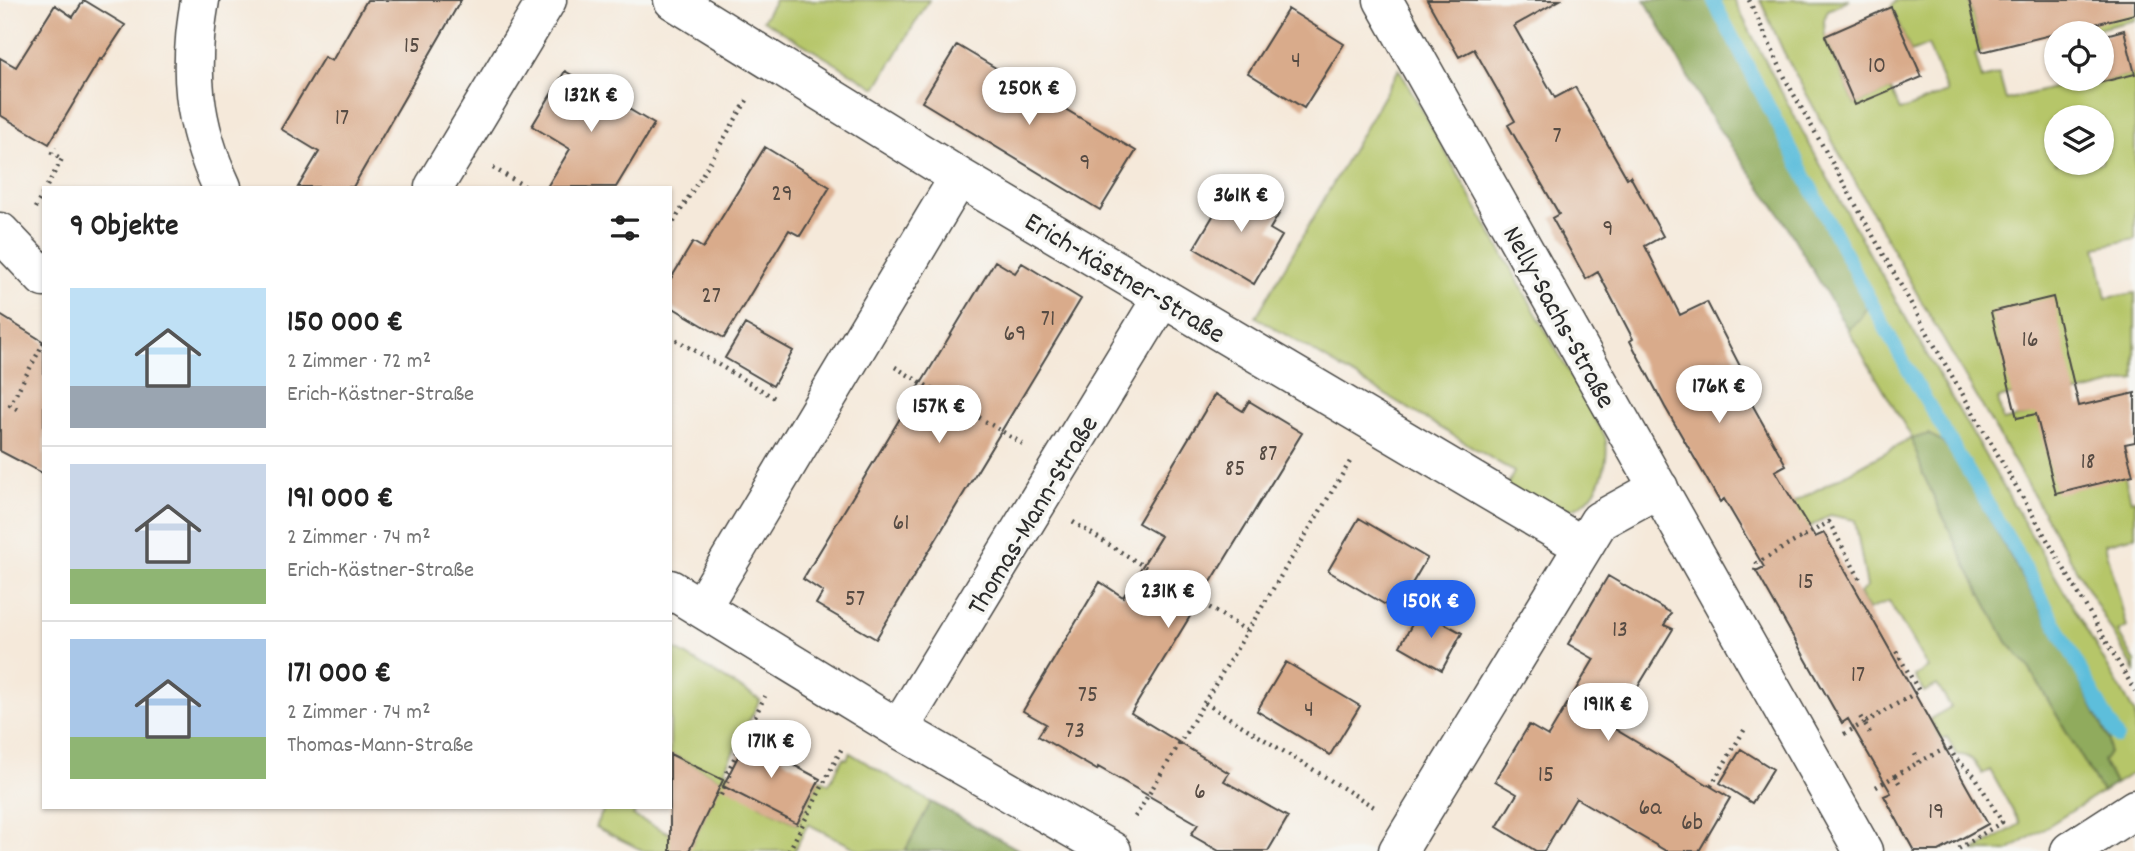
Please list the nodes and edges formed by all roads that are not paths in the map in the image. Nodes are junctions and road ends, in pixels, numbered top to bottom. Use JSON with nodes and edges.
{"nodes":[{"id":1,"x":200,"y":0,"type":"edge"},
{"id":2,"x":547,"y":0,"type":"edge"},
{"id":3,"x":673,"y":0,"type":"edge"},
{"id":4,"x":1383,"y":0,"type":"edge"},
{"id":5,"x":959,"y":177,"type":"junction"},
{"id":6,"x":222,"y":186,"type":"edge"},
{"id":7,"x":435,"y":186,"type":"edge"},
{"id":8,"x":0,"y":232,"type":"edge"},
{"id":9,"x":42,"y":276,"type":"edge"},
{"id":10,"x":1162,"y":298,"type":"junction"},
{"id":11,"x":1659,"y":488,"type":"junction"},
{"id":12,"x":1583,"y":546,"type":"junction"},
{"id":13,"x":685,"y":599,"type":"edge"},
{"id":14,"x":899,"y":729,"type":"junction"},
{"id":15,"x":2135,"y":809,"type":"edge"},
{"id":16,"x":1404,"y":840,"type":"edge"},
{"id":17,"x":1111,"y":851,"type":"edge"},
{"id":18,"x":1863,"y":851,"type":"edge"},
{"id":19,"x":2070,"y":851,"type":"edge"}],
"edges":[{"from":1,"to":6,"type":"street"},
{"from":2,"to":7,"type":"street"},
{"from":3,"to":5,"type":"street","name":"Erich-Kästner-Straße"},
{"from":4,"to":11,"type":"street","name":"Nelly-Sachs-Straße"},
{"from":5,"to":10,"type":"street","name":"Erich-Kästner-Straße"},
{"from":5,"to":13,"type":"street"},
{"from":8,"to":9,"type":"street"},
{"from":10,"to":12,"type":"street","name":"Erich-Kästner-Straße"},
{"from":10,"to":14,"type":"street","name":"Thomas-Mann-Straße"},
{"from":11,"to":12,"type":"street"},
{"from":11,"to":18,"type":"street","name":"Nelly-Sachs-Straße"},
{"from":12,"to":16,"type":"street"},
{"from":13,"to":14,"type":"street"},
{"from":14,"to":17,"type":"street"},
{"from":15,"to":19,"type":"street"}]}
